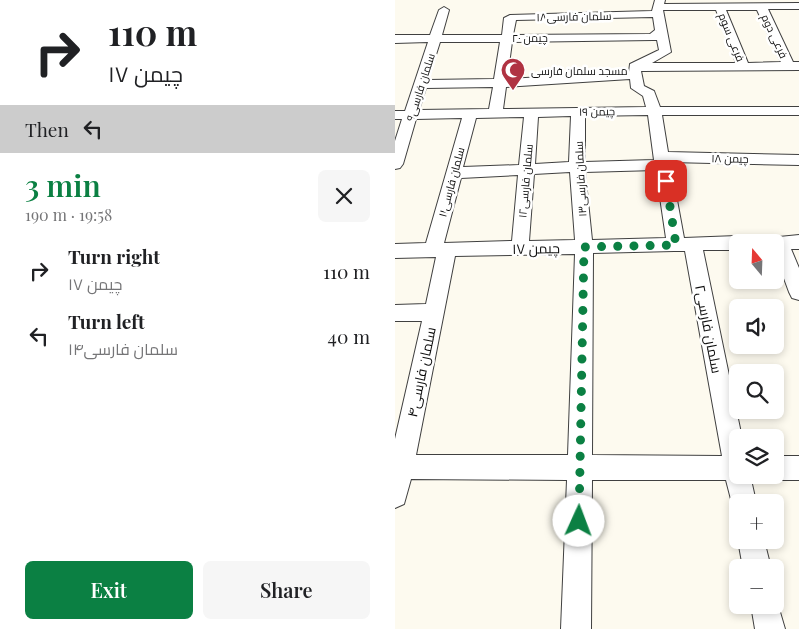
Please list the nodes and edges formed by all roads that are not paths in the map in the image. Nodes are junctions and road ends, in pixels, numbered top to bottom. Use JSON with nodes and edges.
{"nodes":[{"id":1,"x":799,"y":6,"type":"edge"},
{"id":2,"x":659,"y":7,"type":"edge"},
{"id":3,"x":720,"y":7,"type":"junction"},
{"id":4,"x":761,"y":7,"type":"junction"},
{"id":5,"x":444,"y":10,"type":"dead end"},
{"id":6,"x":662,"y":30,"type":"junction"},
{"id":7,"x":507,"y":37,"type":"junction"},
{"id":8,"x":395,"y":39,"type":"edge"},
{"id":9,"x":435,"y":39,"type":"junction"},
{"id":10,"x":743,"y":66,"type":"junction"},
{"id":11,"x":794,"y":66,"type":"edge"},
{"id":12,"x":635,"y":71,"type":"junction"},
{"id":13,"x":500,"y":82,"type":"junction"},
{"id":14,"x":421,"y":84,"type":"junction"},
{"id":15,"x":655,"y":110,"type":"junction"},
{"id":16,"x":799,"y":111,"type":"edge"},
{"id":17,"x":578,"y":112,"type":"junction"},
{"id":18,"x":495,"y":113,"type":"junction"},
{"id":19,"x":531,"y":113,"type":"junction"},
{"id":20,"x":470,"y":114,"type":"junction"},
{"id":21,"x":395,"y":115,"type":"edge"},
{"id":22,"x":411,"y":115,"type":"junction"},
{"id":23,"x":799,"y":160,"type":"edge"},
{"id":24,"x":663,"y":161,"type":"junction"},
{"id":25,"x":395,"y":164,"type":"edge"},
{"id":26,"x":577,"y":167,"type":"junction"},
{"id":27,"x":526,"y":169,"type":"junction"},
{"id":28,"x":453,"y":173,"type":"junction"},
{"id":29,"x":799,"y":242,"type":"edge"},
{"id":30,"x":729,"y":243,"type":"edge"},
{"id":31,"x":784,"y":243,"type":"edge"},
{"id":32,"x":685,"y":245,"type":"junction"},
{"id":33,"x":584,"y":247,"type":"junction"},
{"id":34,"x":520,"y":248,"type":"junction"},
{"id":35,"x":440,"y":250,"type":"junction"},
{"id":36,"x":395,"y":251,"type":"edge"},
{"id":37,"x":784,"y":257,"type":"edge"},
{"id":38,"x":799,"y":292,"type":"edge"},
{"id":39,"x":434,"y":312,"type":"junction"},
{"id":40,"x":395,"y":313,"type":"edge"},
{"id":41,"x":729,"y":434,"type":"edge"},
{"id":42,"x":398,"y":467,"type":"edge"},
{"id":43,"x":580,"y":468,"type":"junction"},
{"id":44,"x":729,"y":468,"type":"edge"},
{"id":45,"x":784,"y":468,"type":"edge"},
{"id":46,"x":799,"y":468,"type":"edge"},
{"id":47,"x":395,"y":495,"type":"edge"},
{"id":48,"x":767,"y":614,"type":"edge"},
{"id":49,"x":575,"y":629,"type":"edge"},
{"id":50,"x":770,"y":629,"type":"edge"}],
"edges":[{"from":1,"to":4,"type":"street"},
{"from":2,"to":3,"type":"street"},
{"from":2,"to":6,"type":"street"},
{"from":2,"to":7,"type":"street","name":"سلمان فارسی۱۸"},
{"from":3,"to":4,"type":"street"},
{"from":3,"to":10,"type":"street","name":"فرعی سوم"},
{"from":4,"to":11,"type":"street","name":"فرعی دوم"},
{"from":5,"to":9,"type":"street","name":"سلمان فارسی۹"},
{"from":6,"to":7,"type":"street","name":"چیمن ۲۰"},
{"from":6,"to":12,"type":"street"},
{"from":7,"to":9,"type":"street","name":"چیمن ۲۰"},
{"from":7,"to":13,"type":"street"},
{"from":8,"to":9,"type":"street","name":"چیمن ۲۰"},
{"from":9,"to":14,"type":"street","name":"سلمان فارسی۹"},
{"from":10,"to":11,"type":"street"},
{"from":10,"to":12,"type":"street"},
{"from":12,"to":13,"type":"street"},
{"from":12,"to":15,"type":"street"},
{"from":13,"to":14,"type":"street"},
{"from":13,"to":18,"type":"street"},
{"from":14,"to":22,"type":"street","name":"سلمان فارسی۹"},
{"from":15,"to":16,"type":"street","name":"چیمن ۱۹"},
{"from":15,"to":17,"type":"street","name":"چیمن ۱۹"},
{"from":15,"to":24,"type":"street","name":"سلمان فارسی۲"},
{"from":17,"to":19,"type":"street","name":"چیمن ۱۹"},
{"from":17,"to":26,"type":"street","name":"سلمان فارسی۱۳"},
{"from":18,"to":19,"type":"street","name":"چیمن ۱۹"},
{"from":18,"to":20,"type":"street","name":"چیمن ۱۹"},
{"from":19,"to":27,"type":"street","name":"سلمان فارسی۱۲"},
{"from":20,"to":22,"type":"street","name":"چیمن ۱۹"},
{"from":20,"to":28,"type":"street","name":"سلمان فارسی۱۱"},
{"from":21,"to":22,"type":"street","name":"چیمن ۱۹"},
{"from":22,"to":25,"type":"street","name":"سلمان فارسی۹"},
{"from":23,"to":24,"type":"street","name":"چیمن ۱۸"},
{"from":24,"to":26,"type":"street","name":"چیمن ۱۸"},
{"from":24,"to":32,"type":"street","name":"سلمان فارسی۲"},
{"from":26,"to":27,"type":"street","name":"چیمن ۱۸"},
{"from":26,"to":33,"type":"street","name":"سلمان فارسی۱۳"},
{"from":27,"to":28,"type":"street","name":"چیمن ۱۸"},
{"from":27,"to":34,"type":"street","name":"سلمان فارسی۱۲"},
{"from":28,"to":35,"type":"street","name":"سلمان فارسی۱۱"},
{"from":29,"to":31,"type":"street"},
{"from":30,"to":32,"type":"street","name":"چیمن ۱۷"},
{"from":32,"to":33,"type":"street","name":"چیمن ۱۷"},
{"from":32,"to":41,"type":"street","name":"سلمان فارسی۲"},
{"from":33,"to":34,"type":"street","name":"چیمن ۱۷"},
{"from":33,"to":43,"type":"street","name":"سلمان فارسی۱۳"},
{"from":34,"to":35,"type":"street","name":"چیمن ۱۷"},
{"from":35,"to":36,"type":"street","name":"چیمن ۱۷"},
{"from":35,"to":39,"type":"street","name":"سلمان فارسی۴"},
{"from":37,"to":38,"type":"street"},
{"from":39,"to":40,"type":"street"},
{"from":39,"to":42,"type":"street","name":"سلمان فارسی۴"},
{"from":42,"to":43,"type":"street"},
{"from":42,"to":47,"type":"street","name":"سلمان فارسی۴"},
{"from":43,"to":44,"type":"street"},
{"from":43,"to":49,"type":"street","name":"سلمان فارسی۱۳"},
{"from":45,"to":46,"type":"street"},
{"from":48,"to":50,"type":"street"}]}
